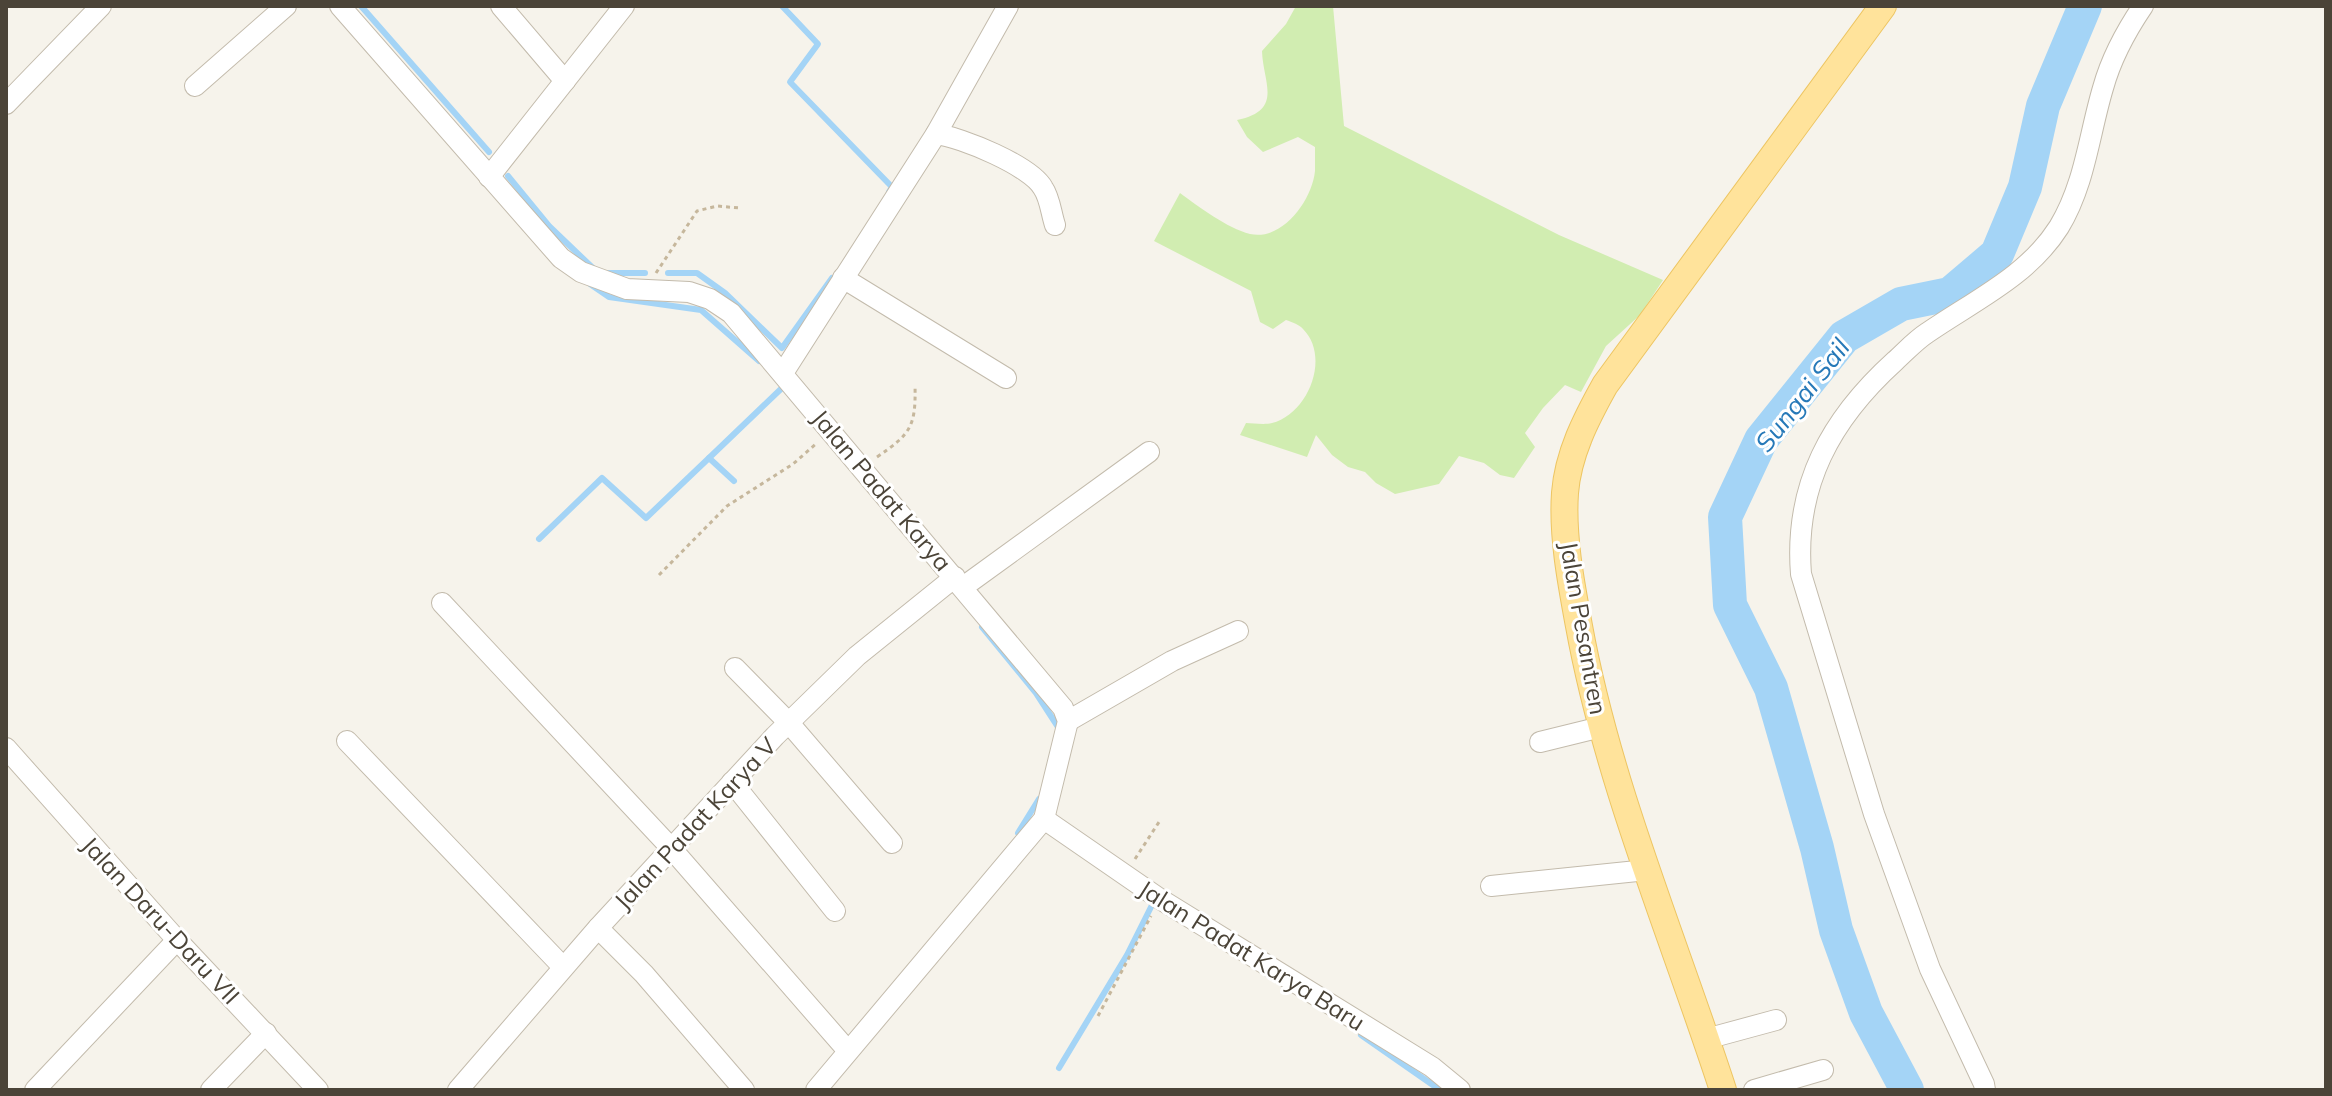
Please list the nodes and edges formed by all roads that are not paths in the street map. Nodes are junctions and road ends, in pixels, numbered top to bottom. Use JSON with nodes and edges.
{"nodes":[{"id":1,"x":101,"y":6,"type":"edge"},
{"id":2,"x":286,"y":6,"type":"edge"},
{"id":3,"x":340,"y":6,"type":"edge"},
{"id":4,"x":501,"y":6,"type":"edge"},
{"id":5,"x":1008,"y":6,"type":"edge"},
{"id":6,"x":1883,"y":6,"type":"edge"},
{"id":7,"x":2143,"y":6,"type":"edge"},
{"id":8,"x":618,"y":8,"type":"edge"},
{"id":9,"x":565,"y":81,"type":"junction"},
{"id":10,"x":195,"y":86,"type":"dead end"},
{"id":11,"x":6,"y":104,"type":"edge"},
{"id":12,"x":936,"y":134,"type":"junction"},
{"id":13,"x":489,"y":177,"type":"junction"},
{"id":14,"x":1055,"y":225,"type":"dead end"},
{"id":15,"x":843,"y":278,"type":"junction"},
{"id":16,"x":783,"y":373,"type":"junction"},
{"id":17,"x":1006,"y":378,"type":"dead end"},
{"id":18,"x":1149,"y":452,"type":"dead end"},
{"id":19,"x":959,"y":582,"type":"junction"},
{"id":20,"x":442,"y":603,"type":"dead end"},
{"id":21,"x":1238,"y":631,"type":"dead end"},
{"id":22,"x":735,"y":668,"type":"dead end"},
{"id":23,"x":1068,"y":721,"type":"junction"},
{"id":24,"x":789,"y":723,"type":"junction"},
{"id":25,"x":1601,"y":727,"type":"junction"},
{"id":26,"x":347,"y":741,"type":"dead end"},
{"id":27,"x":1540,"y":742,"type":"dead end"},
{"id":28,"x":6,"y":748,"type":"edge"},
{"id":29,"x":732,"y":782,"type":"junction"},
{"id":30,"x":1044,"y":819,"type":"junction"},
{"id":31,"x":892,"y":843,"type":"dead end"},
{"id":32,"x":671,"y":848,"type":"junction"},
{"id":33,"x":1647,"y":870,"type":"junction"},
{"id":34,"x":1491,"y":886,"type":"dead end"},
{"id":35,"x":835,"y":911,"type":"dead end"},
{"id":36,"x":598,"y":928,"type":"junction"},
{"id":37,"x":177,"y":940,"type":"junction"},
{"id":38,"x":563,"y":967,"type":"junction"},
{"id":39,"x":1776,"y":1020,"type":"dead end"},
{"id":40,"x":266,"y":1033,"type":"junction"},
{"id":41,"x":1706,"y":1039,"type":"junction"},
{"id":42,"x":848,"y":1051,"type":"junction"},
{"id":43,"x":1823,"y":1070,"type":"dead end"},
{"id":44,"x":35,"y":1090,"type":"edge"},
{"id":45,"x":211,"y":1090,"type":"edge"},
{"id":46,"x":318,"y":1090,"type":"edge"},
{"id":47,"x":458,"y":1090,"type":"edge"},
{"id":48,"x":744,"y":1090,"type":"edge"},
{"id":49,"x":816,"y":1090,"type":"edge"},
{"id":50,"x":1460,"y":1090,"type":"edge"},
{"id":51,"x":1723,"y":1090,"type":"edge"},
{"id":52,"x":1754,"y":1090,"type":"edge"},
{"id":53,"x":1985,"y":1090,"type":"edge"}],
"edges":[{"from":1,"to":11,"type":"street"},
{"from":2,"to":10,"type":"street"},
{"from":3,"to":13,"type":"street","name":"Jalan Padat Karya"},
{"from":4,"to":9,"type":"street"},
{"from":5,"to":12,"type":"street"},
{"from":6,"to":25,"type":"main road","name":"Jalan Pesantren"},
{"from":7,"to":53,"type":"street"},
{"from":8,"to":9,"type":"street"},
{"from":9,"to":13,"type":"street"},
{"from":12,"to":14,"type":"street"},
{"from":12,"to":15,"type":"street"},
{"from":13,"to":16,"type":"street","name":"Jalan Padat Karya"},
{"from":15,"to":16,"type":"street"},
{"from":15,"to":17,"type":"street"},
{"from":16,"to":19,"type":"street","name":"Jalan Padat Karya"},
{"from":18,"to":19,"type":"street","name":"Jalan Padat Karya V"},
{"from":19,"to":23,"type":"street","name":"Jalan Padat Karya"},
{"from":19,"to":24,"type":"street","name":"Jalan Padat Karya V"},
{"from":20,"to":32,"type":"street"},
{"from":21,"to":23,"type":"street"},
{"from":22,"to":24,"type":"street"},
{"from":23,"to":30,"type":"street"},
{"from":24,"to":29,"type":"street","name":"Jalan Padat Karya V"},
{"from":24,"to":31,"type":"street"},
{"from":25,"to":27,"type":"street"},
{"from":25,"to":33,"type":"main road","name":"Jalan Pesantren"},
{"from":26,"to":38,"type":"street"},
{"from":28,"to":37,"type":"street","name":"Jalan Daru-Daru VII"},
{"from":29,"to":32,"type":"street","name":"Jalan Padat Karya V"},
{"from":29,"to":35,"type":"street"},
{"from":30,"to":42,"type":"street"},
{"from":30,"to":50,"type":"street","name":"Jalan Padat Karya Baru"},
{"from":32,"to":36,"type":"street","name":"Jalan Padat Karya V"},
{"from":32,"to":42,"type":"street"},
{"from":33,"to":34,"type":"street"},
{"from":33,"to":41,"type":"main road","name":"Jalan Pesantren"},
{"from":36,"to":38,"type":"street","name":"Jalan Padat Karya V"},
{"from":36,"to":48,"type":"street"},
{"from":37,"to":40,"type":"street","name":"Jalan Daru-Daru VII"},
{"from":37,"to":44,"type":"street"},
{"from":38,"to":47,"type":"street","name":"Jalan Padat Karya V"},
{"from":39,"to":41,"type":"street"},
{"from":40,"to":45,"type":"street"},
{"from":40,"to":46,"type":"street","name":"Jalan Daru-Daru VII"},
{"from":41,"to":51,"type":"main road","name":"Jalan Pesantren"},
{"from":42,"to":49,"type":"street"},
{"from":43,"to":52,"type":"street"}]}
